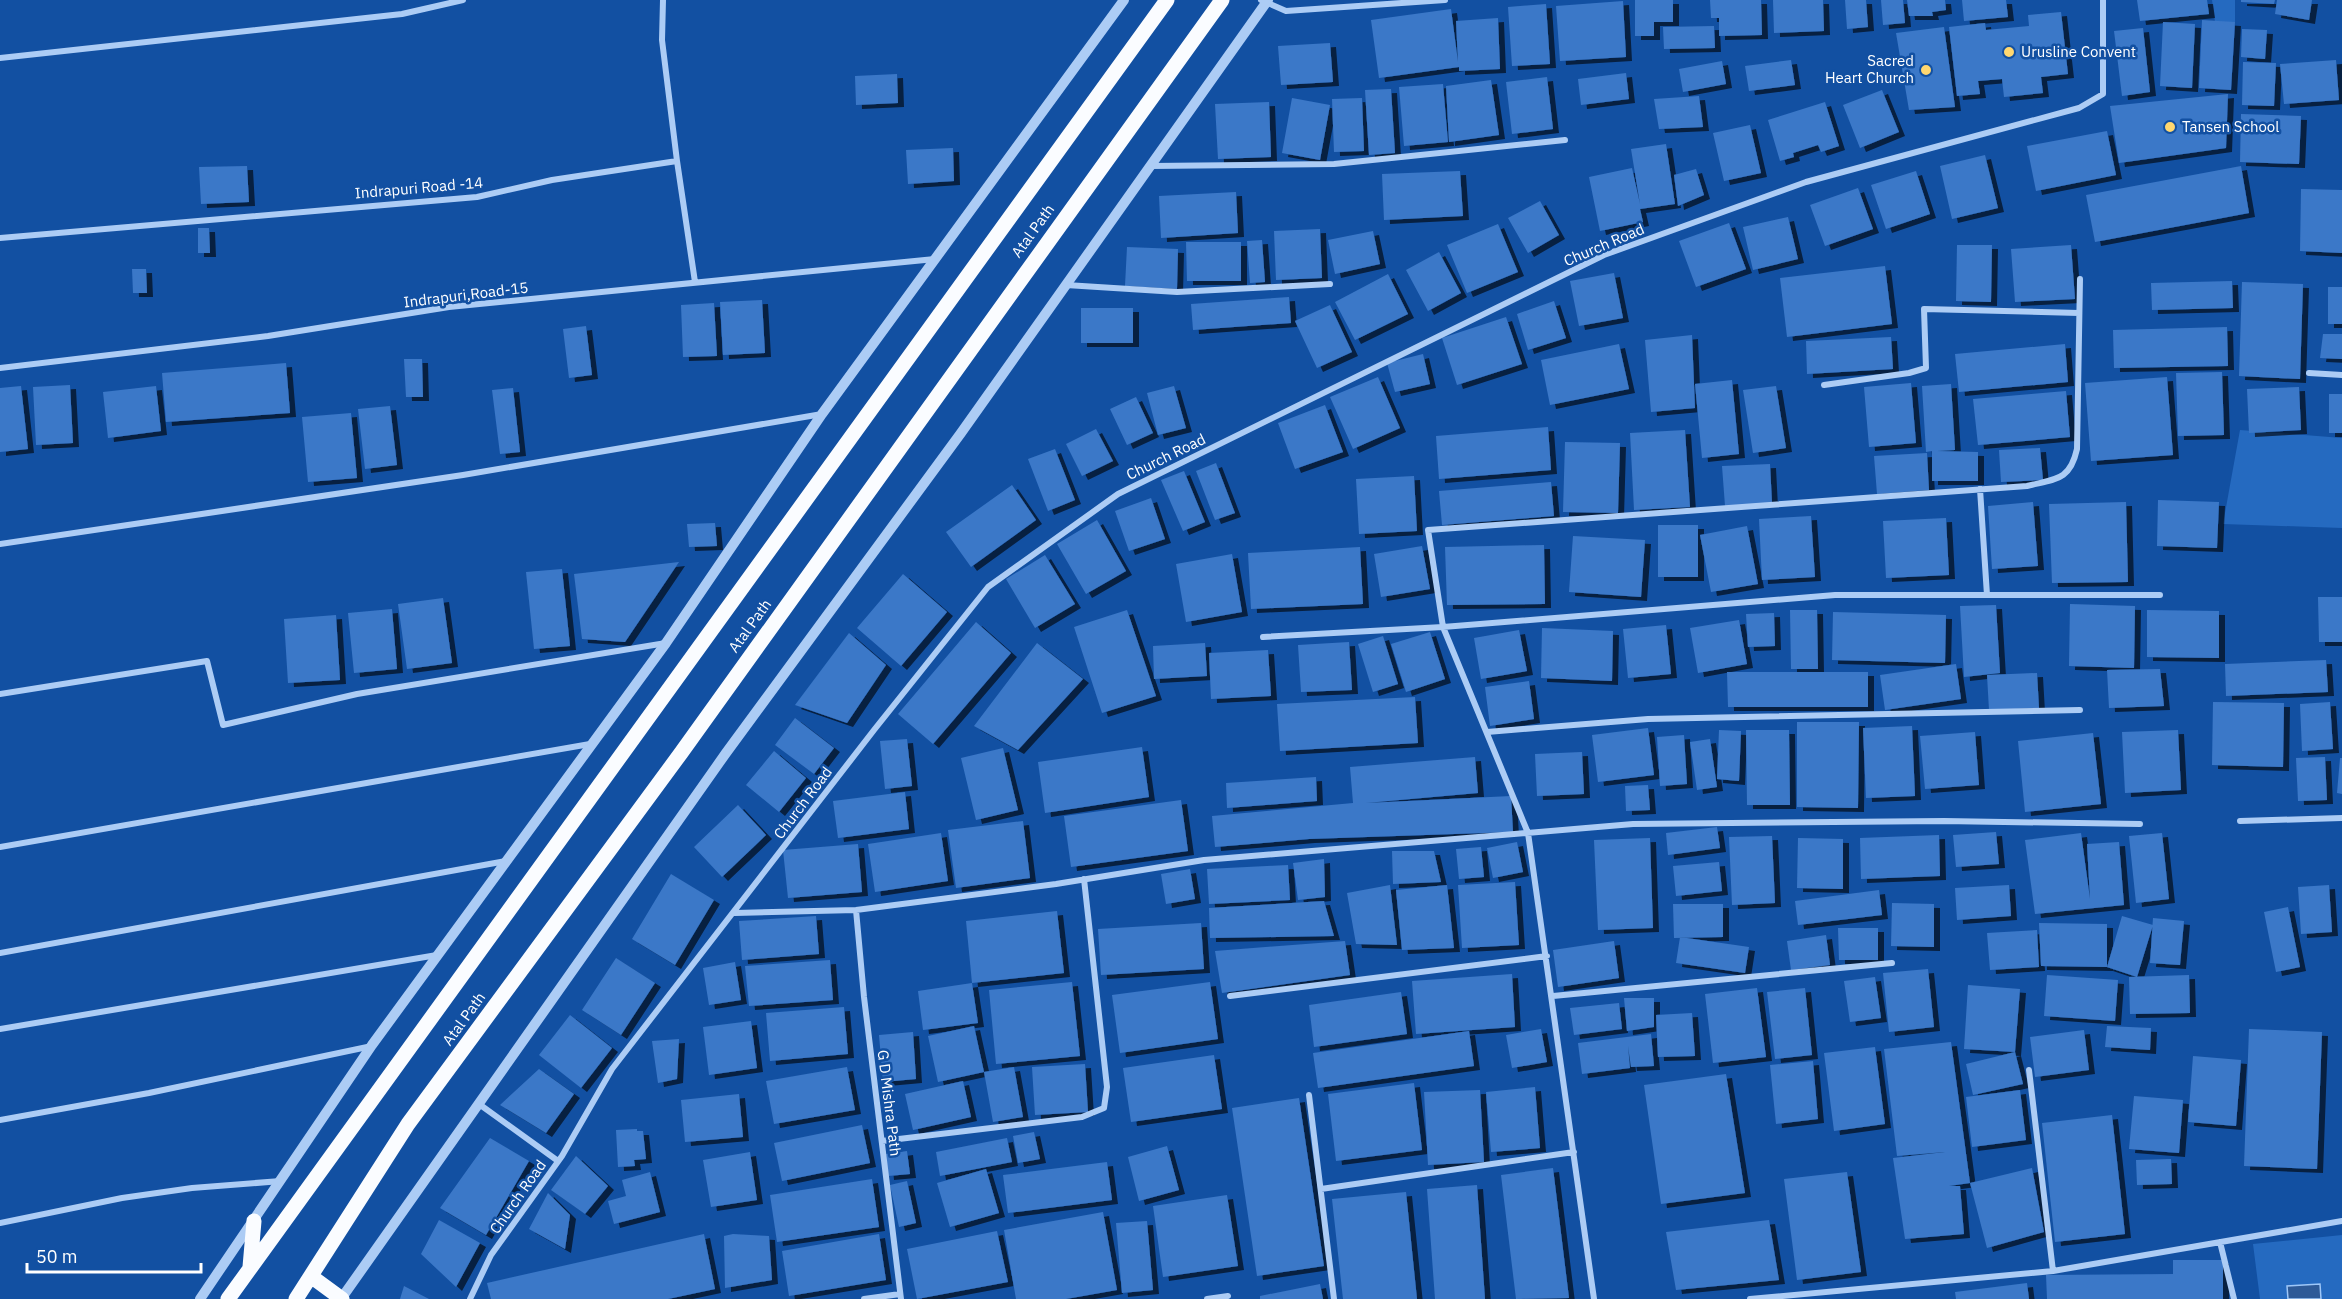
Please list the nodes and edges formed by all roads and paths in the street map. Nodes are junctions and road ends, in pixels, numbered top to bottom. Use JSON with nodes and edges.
{"nodes":[{"id":1,"x":463,"y":0,"type":"edge"},
{"id":2,"x":663,"y":0,"type":"edge"},
{"id":3,"x":1124,"y":0,"type":"edge"},
{"id":4,"x":1167,"y":0,"type":"edge"},
{"id":5,"x":1222,"y":0,"type":"edge"},
{"id":6,"x":1444,"y":0,"type":"edge"},
{"id":7,"x":2103,"y":0,"type":"edge"},
{"id":8,"x":1265,"y":1,"type":"edge"},
{"id":9,"x":0,"y":58,"type":"edge"},
{"id":10,"x":1565,"y":140,"type":"dead end"},
{"id":11,"x":677,"y":161,"type":"junction"},
{"id":12,"x":1150,"y":166,"type":"junction"},
{"id":13,"x":0,"y":238,"type":"edge"},
{"id":14,"x":936,"y":259,"type":"junction"},
{"id":15,"x":2080,"y":279,"type":"dead end"},
{"id":16,"x":695,"y":282,"type":"junction"},
{"id":17,"x":1330,"y":284,"type":"dead end"},
{"id":18,"x":1065,"y":285,"type":"junction"},
{"id":19,"x":2079,"y":313,"type":"junction"},
{"id":20,"x":0,"y":368,"type":"edge"},
{"id":21,"x":2309,"y":374,"type":"dead end"},
{"id":22,"x":2342,"y":375,"type":"edge"},
{"id":23,"x":1824,"y":385,"type":"dead end"},
{"id":24,"x":822,"y":414,"type":"junction"},
{"id":25,"x":1980,"y":489,"type":"junction"},
{"id":26,"x":0,"y":544,"type":"edge"},
{"id":27,"x":1987,"y":595,"type":"junction"},
{"id":28,"x":2160,"y":595,"type":"dead end"},
{"id":29,"x":1443,"y":627,"type":"junction"},
{"id":30,"x":1263,"y":637,"type":"dead end"},
{"id":31,"x":666,"y":643,"type":"junction"},
{"id":32,"x":0,"y":694,"type":"edge"},
{"id":33,"x":2080,"y":710,"type":"dead end"},
{"id":34,"x":1487,"y":732,"type":"junction"},
{"id":35,"x":594,"y":743,"type":"junction"},
{"id":36,"x":2342,"y":818,"type":"edge"},
{"id":37,"x":2240,"y":821,"type":"dead end"},
{"id":38,"x":2140,"y":824,"type":"dead end"},
{"id":39,"x":1528,"y":833,"type":"junction"},
{"id":40,"x":0,"y":847,"type":"edge"},
{"id":41,"x":509,"y":861,"type":"junction"},
{"id":42,"x":1084,"y":879,"type":"junction"},
{"id":43,"x":856,"y":910,"type":"junction"},
{"id":44,"x":735,"y":913,"type":"junction"},
{"id":45,"x":0,"y":953,"type":"edge"},
{"id":46,"x":440,"y":954,"type":"junction"},
{"id":47,"x":1547,"y":956,"type":"junction"},
{"id":48,"x":1892,"y":963,"type":"dead end"},
{"id":49,"x":1230,"y":996,"type":"dead end"},
{"id":50,"x":1553,"y":996,"type":"junction"},
{"id":51,"x":0,"y":1029,"type":"edge"},
{"id":52,"x":372,"y":1045,"type":"junction"},
{"id":53,"x":2029,"y":1070,"type":"dead end"},
{"id":54,"x":1309,"y":1095,"type":"dead end"},
{"id":55,"x":478,"y":1104,"type":"junction"},
{"id":56,"x":0,"y":1120,"type":"edge"},
{"id":57,"x":882,"y":1141,"type":"junction"},
{"id":58,"x":1574,"y":1152,"type":"junction"},
{"id":59,"x":558,"y":1161,"type":"junction"},
{"id":60,"x":281,"y":1181,"type":"junction"},
{"id":61,"x":1321,"y":1189,"type":"junction"},
{"id":62,"x":254,"y":1221,"type":"junction"},
{"id":63,"x":2342,"y":1221,"type":"edge"},
{"id":64,"x":0,"y":1223,"type":"edge"},
{"id":65,"x":2220,"y":1242,"type":"junction"},
{"id":66,"x":250,"y":1267,"type":"junction"},
{"id":67,"x":2053,"y":1271,"type":"junction"},
{"id":68,"x":312,"y":1277,"type":"junction"},
{"id":69,"x":1228,"y":1296,"type":"dead end"},
{"id":70,"x":901,"y":1297,"type":"edge"},
{"id":71,"x":1781,"y":1297,"type":"edge"},
{"id":72,"x":200,"y":1299,"type":"edge"},
{"id":73,"x":228,"y":1299,"type":"edge"},
{"id":74,"x":296,"y":1299,"type":"edge"},
{"id":75,"x":341,"y":1299,"type":"edge"},
{"id":76,"x":470,"y":1299,"type":"edge"},
{"id":77,"x":864,"y":1299,"type":"edge"},
{"id":78,"x":1208,"y":1299,"type":"edge"},
{"id":79,"x":1334,"y":1299,"type":"edge"},
{"id":80,"x":1594,"y":1299,"type":"edge"},
{"id":81,"x":1750,"y":1299,"type":"edge"},
{"id":82,"x":2234,"y":1299,"type":"edge"}],
"edges":[{"from":1,"to":9,"type":"street"},
{"from":2,"to":11,"type":"street"},
{"from":3,"to":14,"type":"street"},
{"from":4,"to":66,"type":"main road","name":"Atal Path"},
{"from":5,"to":68,"type":"main road","name":"Atal Path"},
{"from":6,"to":8,"type":"street"},
{"from":7,"to":44,"type":"street","name":"Church Road"},
{"from":8,"to":12,"type":"street"},
{"from":10,"to":12,"type":"street"},
{"from":11,"to":13,"type":"street","name":"Indrapuri Road -14"},
{"from":11,"to":16,"type":"street"},
{"from":12,"to":18,"type":"street"},
{"from":14,"to":16,"type":"street","name":"Indrapuri,Road-15"},
{"from":14,"to":24,"type":"street"},
{"from":15,"to":19,"type":"street"},
{"from":16,"to":20,"type":"street","name":"Indrapuri,Road-15"},
{"from":17,"to":18,"type":"street"},
{"from":18,"to":55,"type":"street"},
{"from":19,"to":23,"type":"street"},
{"from":19,"to":25,"type":"street"},
{"from":21,"to":22,"type":"street"},
{"from":24,"to":26,"type":"street"},
{"from":24,"to":31,"type":"street"},
{"from":25,"to":27,"type":"street"},
{"from":25,"to":29,"type":"street"},
{"from":27,"to":28,"type":"street"},
{"from":27,"to":29,"type":"street"},
{"from":29,"to":30,"type":"street"},
{"from":29,"to":34,"type":"street"},
{"from":31,"to":32,"type":"street"},
{"from":31,"to":35,"type":"street"},
{"from":33,"to":34,"type":"street"},
{"from":34,"to":39,"type":"street"},
{"from":35,"to":40,"type":"street"},
{"from":35,"to":41,"type":"street"},
{"from":36,"to":37,"type":"street"},
{"from":38,"to":39,"type":"street"},
{"from":39,"to":42,"type":"street"},
{"from":39,"to":47,"type":"street"},
{"from":41,"to":45,"type":"street"},
{"from":41,"to":46,"type":"street"},
{"from":42,"to":43,"type":"street"},
{"from":42,"to":57,"type":"street"},
{"from":43,"to":44,"type":"street"},
{"from":43,"to":57,"type":"street","name":"G D Mishra Path"},
{"from":44,"to":59,"type":"street","name":"Church Road"},
{"from":46,"to":51,"type":"street"},
{"from":46,"to":52,"type":"street"},
{"from":47,"to":49,"type":"street"},
{"from":47,"to":50,"type":"street"},
{"from":48,"to":50,"type":"street"},
{"from":50,"to":58,"type":"street"},
{"from":52,"to":56,"type":"street"},
{"from":52,"to":60,"type":"street"},
{"from":53,"to":67,"type":"street"},
{"from":54,"to":61,"type":"street"},
{"from":55,"to":59,"type":"street"},
{"from":55,"to":75,"type":"street"},
{"from":57,"to":70,"type":"street","name":"G D Mishra Path"},
{"from":58,"to":61,"type":"street"},
{"from":58,"to":80,"type":"street"},
{"from":59,"to":76,"type":"street","name":"Church Road"},
{"from":60,"to":62,"type":"street"},
{"from":60,"to":64,"type":"street"},
{"from":61,"to":79,"type":"street"},
{"from":62,"to":66,"type":"main road"},
{"from":62,"to":72,"type":"street"},
{"from":63,"to":65,"type":"street"},
{"from":65,"to":67,"type":"street"},
{"from":65,"to":82,"type":"street"},
{"from":66,"to":73,"type":"main road","name":"Atal Path"},
{"from":67,"to":71,"type":"street"},
{"from":68,"to":74,"type":"main road","name":"Atal Path"},
{"from":68,"to":75,"type":"main road"},
{"from":69,"to":78,"type":"street"},
{"from":70,"to":77,"type":"street"},
{"from":71,"to":81,"type":"street"}]}
